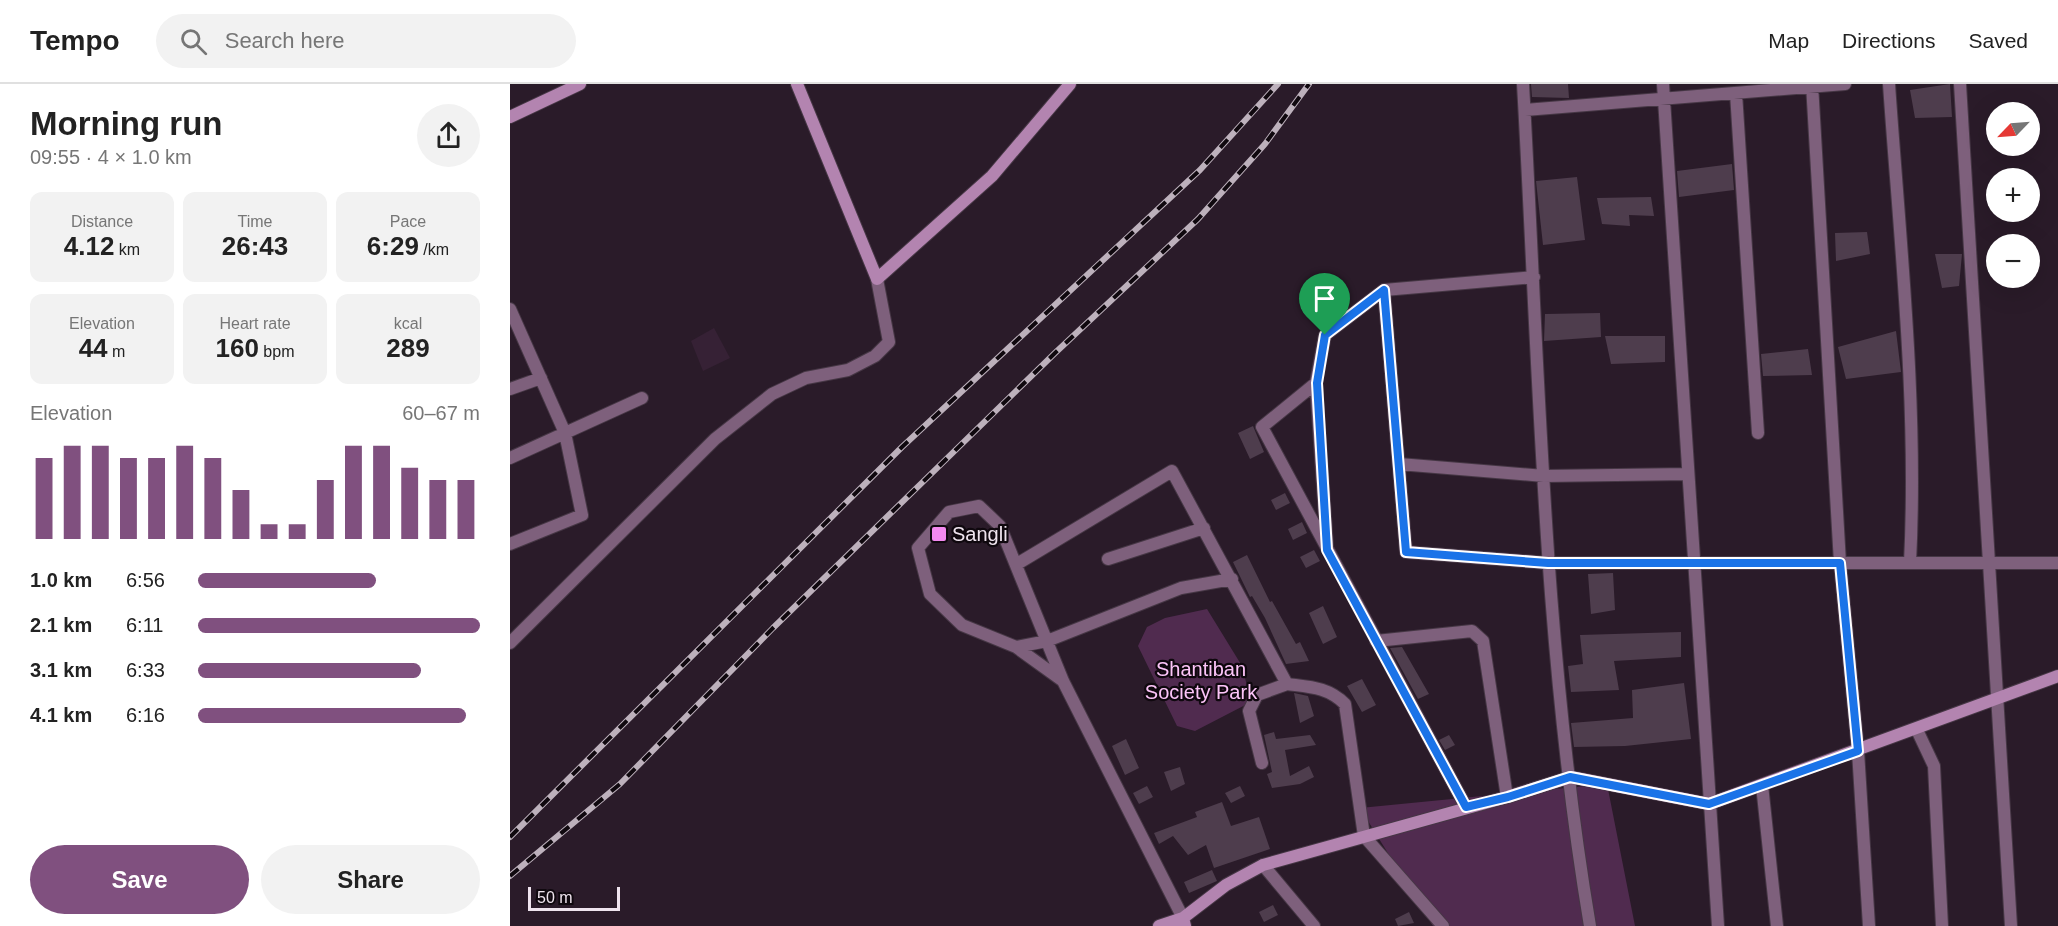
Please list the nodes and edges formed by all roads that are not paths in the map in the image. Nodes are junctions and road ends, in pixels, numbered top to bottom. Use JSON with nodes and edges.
{"nodes":[{"id":1,"x":578,"y":84,"type":"edge"},
{"id":2,"x":797,"y":84,"type":"edge"},
{"id":3,"x":1070,"y":84,"type":"edge"},
{"id":4,"x":1523,"y":84,"type":"edge"},
{"id":5,"x":1663,"y":84,"type":"edge"},
{"id":6,"x":1845,"y":84,"type":"edge"},
{"id":7,"x":1889,"y":84,"type":"edge"},
{"id":8,"x":1960,"y":84,"type":"edge"},
{"id":9,"x":1812,"y":85,"type":"edge"},
{"id":10,"x":1736,"y":93,"type":"junction"},
{"id":11,"x":1664,"y":99,"type":"junction"},
{"id":12,"x":1525,"y":110,"type":"junction"},
{"id":13,"x":510,"y":117,"type":"edge"},
{"id":14,"x":1534,"y":277,"type":"junction"},
{"id":15,"x":877,"y":279,"type":"junction"},
{"id":16,"x":1384,"y":290,"type":"junction"},
{"id":17,"x":510,"y":309,"type":"edge"},
{"id":18,"x":541,"y":378,"type":"junction"},
{"id":19,"x":1317,"y":383,"type":"junction"},
{"id":20,"x":510,"y":389,"type":"edge"},
{"id":21,"x":642,"y":398,"type":"dead end"},
{"id":22,"x":566,"y":433,"type":"junction"},
{"id":23,"x":1758,"y":433,"type":"dead end"},
{"id":24,"x":510,"y":458,"type":"edge"},
{"id":25,"x":1399,"y":464,"type":"junction"},
{"id":26,"x":1688,"y":474,"type":"junction"},
{"id":27,"x":1544,"y":477,"type":"junction"},
{"id":28,"x":1204,"y":528,"type":"junction"},
{"id":29,"x":510,"y":544,"type":"edge"},
{"id":30,"x":1327,"y":550,"type":"junction"},
{"id":31,"x":1108,"y":558,"type":"dead end"},
{"id":32,"x":1694,"y":562,"type":"junction"},
{"id":33,"x":1548,"y":563,"type":"junction"},
{"id":34,"x":1840,"y":563,"type":"junction"},
{"id":35,"x":1910,"y":563,"type":"junction"},
{"id":36,"x":2058,"y":563,"type":"edge"},
{"id":37,"x":1017,"y":564,"type":"junction"},
{"id":38,"x":1988,"y":564,"type":"junction"},
{"id":39,"x":1232,"y":579,"type":"junction"},
{"id":40,"x":1047,"y":641,"type":"junction"},
{"id":41,"x":1376,"y":641,"type":"junction"},
{"id":42,"x":510,"y":643,"type":"edge"},
{"id":43,"x":1016,"y":647,"type":"junction"},
{"id":44,"x":2058,"y":676,"type":"edge"},
{"id":45,"x":1063,"y":681,"type":"junction"},
{"id":46,"x":1287,"y":684,"type":"junction"},
{"id":47,"x":1997,"y":701,"type":"junction"},
{"id":48,"x":1917,"y":730,"type":"junction"},
{"id":49,"x":1858,"y":751,"type":"junction"},
{"id":50,"x":1262,"y":763,"type":"dead end"},
{"id":51,"x":1570,"y":777,"type":"junction"},
{"id":52,"x":1762,"y":785,"type":"junction"},
{"id":53,"x":1508,"y":797,"type":"junction"},
{"id":54,"x":1709,"y":804,"type":"junction"},
{"id":55,"x":1466,"y":807,"type":"junction"},
{"id":56,"x":1364,"y":836,"type":"junction"},
{"id":57,"x":1263,"y":865,"type":"junction"},
{"id":58,"x":1184,"y":922,"type":"edge"},
{"id":59,"x":1159,"y":926,"type":"edge"},
{"id":60,"x":1314,"y":926,"type":"edge"},
{"id":61,"x":1443,"y":926,"type":"edge"},
{"id":62,"x":1590,"y":926,"type":"edge"},
{"id":63,"x":1718,"y":926,"type":"edge"},
{"id":64,"x":1777,"y":926,"type":"edge"},
{"id":65,"x":1869,"y":926,"type":"edge"},
{"id":66,"x":1942,"y":926,"type":"edge"},
{"id":67,"x":2011,"y":926,"type":"edge"}],
"edges":[{"from":1,"to":13,"type":"main road"},
{"from":2,"to":15,"type":"main road"},
{"from":3,"to":15,"type":"main road"},
{"from":4,"to":12,"type":"street"},
{"from":5,"to":11,"type":"street"},
{"from":6,"to":9,"type":"street"},
{"from":7,"to":35,"type":"street"},
{"from":8,"to":38,"type":"street"},
{"from":9,"to":10,"type":"street"},
{"from":9,"to":34,"type":"street"},
{"from":10,"to":11,"type":"street"},
{"from":10,"to":23,"type":"street"},
{"from":11,"to":12,"type":"street"},
{"from":11,"to":26,"type":"street"},
{"from":12,"to":14,"type":"street"},
{"from":14,"to":16,"type":"street"},
{"from":14,"to":27,"type":"street"},
{"from":15,"to":42,"type":"street"},
{"from":16,"to":19,"type":"street"},
{"from":16,"to":25,"type":"street"},
{"from":17,"to":18,"type":"street"},
{"from":18,"to":20,"type":"street"},
{"from":18,"to":22,"type":"street"},
{"from":19,"to":30,"type":"street"},
{"from":19,"to":30,"type":"street"},
{"from":21,"to":22,"type":"street"},
{"from":22,"to":24,"type":"street"},
{"from":22,"to":29,"type":"street"},
{"from":25,"to":27,"type":"street"},
{"from":25,"to":33,"type":"street"},
{"from":26,"to":27,"type":"street"},
{"from":26,"to":32,"type":"street"},
{"from":27,"to":33,"type":"street"},
{"from":28,"to":31,"type":"street"},
{"from":28,"to":37,"type":"street"},
{"from":28,"to":39,"type":"street"},
{"from":30,"to":41,"type":"street"},
{"from":32,"to":33,"type":"street"},
{"from":32,"to":34,"type":"street"},
{"from":32,"to":54,"type":"street"},
{"from":33,"to":51,"type":"street"},
{"from":34,"to":35,"type":"street"},
{"from":34,"to":49,"type":"street"},
{"from":35,"to":38,"type":"street"},
{"from":36,"to":38,"type":"street"},
{"from":37,"to":40,"type":"street"},
{"from":37,"to":43,"type":"street"},
{"from":38,"to":47,"type":"street"},
{"from":39,"to":40,"type":"street"},
{"from":39,"to":46,"type":"street"},
{"from":40,"to":43,"type":"street"},
{"from":40,"to":45,"type":"street"},
{"from":41,"to":53,"type":"street"},
{"from":41,"to":55,"type":"street"},
{"from":43,"to":45,"type":"street"},
{"from":44,"to":47,"type":"main road"},
{"from":45,"to":58,"type":"street"},
{"from":46,"to":50,"type":"street"},
{"from":46,"to":56,"type":"street"},
{"from":47,"to":48,"type":"main road"},
{"from":47,"to":67,"type":"street"},
{"from":48,"to":49,"type":"main road"},
{"from":48,"to":66,"type":"street"},
{"from":49,"to":52,"type":"main road"},
{"from":49,"to":65,"type":"street"},
{"from":51,"to":53,"type":"main road"},
{"from":51,"to":54,"type":"main road"},
{"from":51,"to":62,"type":"street"},
{"from":52,"to":54,"type":"main road"},
{"from":52,"to":64,"type":"street"},
{"from":53,"to":55,"type":"main road"},
{"from":54,"to":63,"type":"street"},
{"from":55,"to":56,"type":"main road"},
{"from":56,"to":57,"type":"main road"},
{"from":56,"to":61,"type":"street"},
{"from":57,"to":58,"type":"main road"},
{"from":57,"to":60,"type":"street"},
{"from":58,"to":59,"type":"main road"}]}
